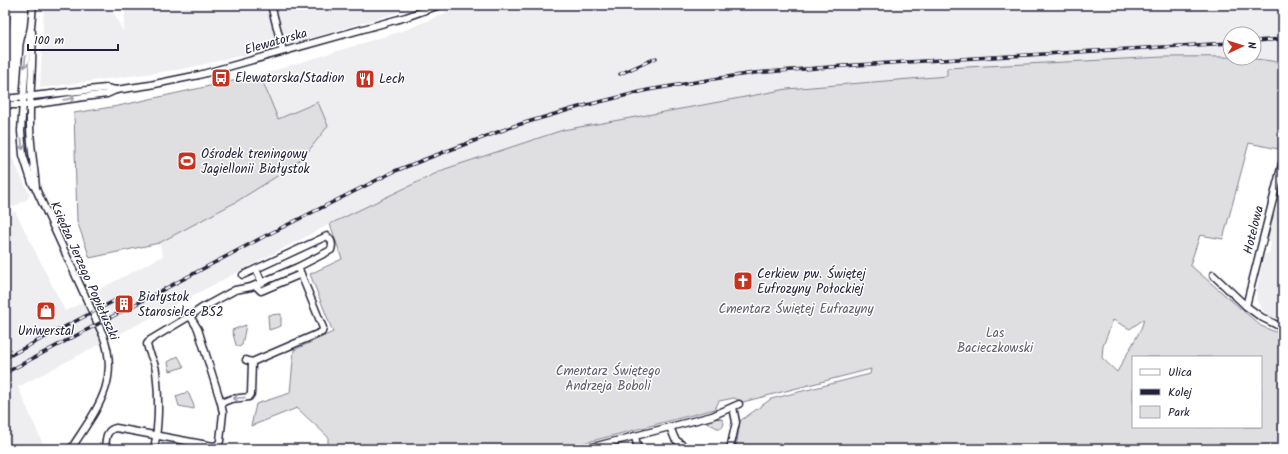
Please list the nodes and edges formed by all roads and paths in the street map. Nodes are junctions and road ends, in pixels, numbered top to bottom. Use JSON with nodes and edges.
{"nodes":[{"id":1,"x":33,"y":5,"type":"edge"},
{"id":2,"x":271,"y":5,"type":"edge"},
{"id":3,"x":440,"y":5,"type":"edge"},
{"id":4,"x":31,"y":27,"type":"junction"},
{"id":5,"x":283,"y":51,"type":"junction"},
{"id":6,"x":116,"y":90,"type":"junction"},
{"id":7,"x":23,"y":97,"type":"junction"},
{"id":8,"x":31,"y":97,"type":"junction"},
{"id":9,"x":5,"y":99,"type":"edge"},
{"id":10,"x":30,"y":104,"type":"junction"},
{"id":11,"x":5,"y":105,"type":"edge"},
{"id":12,"x":23,"y":105,"type":"junction"},
{"id":13,"x":1283,"y":160,"type":"edge"},
{"id":14,"x":36,"y":189,"type":"junction"},
{"id":15,"x":298,"y":267,"type":"junction"},
{"id":16,"x":256,"y":269,"type":"junction"},
{"id":17,"x":300,"y":274,"type":"junction"},
{"id":18,"x":243,"y":275,"type":"dead end"},
{"id":19,"x":1213,"y":275,"type":"dead end"},
{"id":20,"x":262,"y":283,"type":"junction"},
{"id":21,"x":256,"y":286,"type":"junction"},
{"id":22,"x":1246,"y":306,"type":"junction"},
{"id":23,"x":190,"y":316,"type":"junction"},
{"id":24,"x":1283,"y":328,"type":"edge"},
{"id":25,"x":221,"y":403,"type":"junction"},
{"id":26,"x":739,"y":404,"type":"dead end"},
{"id":27,"x":733,"y":407,"type":"junction"},
{"id":28,"x":670,"y":427,"type":"junction"},
{"id":29,"x":157,"y":435,"type":"junction"},
{"id":30,"x":635,"y":436,"type":"junction"},
{"id":31,"x":198,"y":446,"type":"edge"},
{"id":32,"x":71,"y":449,"type":"edge"},
{"id":33,"x":105,"y":449,"type":"edge"},
{"id":34,"x":154,"y":449,"type":"edge"},
{"id":35,"x":585,"y":449,"type":"edge"},
{"id":36,"x":636,"y":449,"type":"edge"},
{"id":37,"x":687,"y":449,"type":"edge"},
{"id":38,"x":730,"y":449,"type":"edge"}],
"edges":[{"from":1,"to":4,"type":"street","name":"Księdza Jerzego Popiełuszki"},
{"from":2,"to":5,"type":"street"},
{"from":3,"to":5,"type":"street","name":"Elewatorska"},
{"from":4,"to":7,"type":"street","name":"Księdza Jerzego Popiełuszki","one_way":true},
{"from":4,"to":8,"type":"street","name":"Księdza Jerzego Popiełuszki"},
{"from":5,"to":6,"type":"street","name":"Elewatorska"},
{"from":6,"to":8,"type":"street","name":"Elewatorska"},
{"from":10,"to":6,"type":"street","name":"Elewatorska","one_way":true},
{"from":7,"to":8,"type":"street","name":"Elewatorska"},
{"from":7,"to":9,"type":"street","name":"Elewatorska"},
{"from":7,"to":12,"type":"street","name":"Księdza Jerzego Popiełuszki"},
{"from":8,"to":10,"type":"street","name":"Księdza Jerzego Popiełuszki"},
{"from":10,"to":12,"type":"street","name":"Elewatorska"},
{"from":10,"to":14,"type":"street","name":"Księdza Jerzego Popiełuszki"},
{"from":11,"to":12,"type":"street","name":"Elewatorska"},
{"from":12,"to":14,"type":"street","name":"Księdza Jerzego Popiełuszki","one_way":true},
{"from":13,"to":22,"type":"street","name":"Hotelowa"},
{"from":14,"to":32,"type":"street","name":"Księdza Jerzego Popiełuszki"},
{"from":15,"to":16,"type":"street"},
{"from":15,"to":17,"type":"street"},
{"from":15,"to":20,"type":"street"},
{"from":16,"to":18,"type":"street"},
{"from":16,"to":20,"type":"street"},
{"from":17,"to":21,"type":"street"},
{"from":17,"to":25,"type":"street","one_way":true},
{"from":19,"to":22,"type":"street"},
{"from":20,"to":21,"type":"street"},
{"from":21,"to":23,"type":"street"},
{"from":22,"to":24,"type":"street"},
{"from":23,"to":25,"type":"street"},
{"from":23,"to":29,"type":"street"},
{"from":25,"to":31,"type":"street"},
{"from":26,"to":27,"type":"street"},
{"from":27,"to":28,"type":"street"},
{"from":27,"to":38,"type":"street"},
{"from":28,"to":30,"type":"street"},
{"from":28,"to":37,"type":"street"},
{"from":29,"to":31,"type":"street"},
{"from":29,"to":33,"type":"street"},
{"from":29,"to":34,"type":"street"},
{"from":30,"to":35,"type":"street"},
{"from":30,"to":36,"type":"street"}]}
